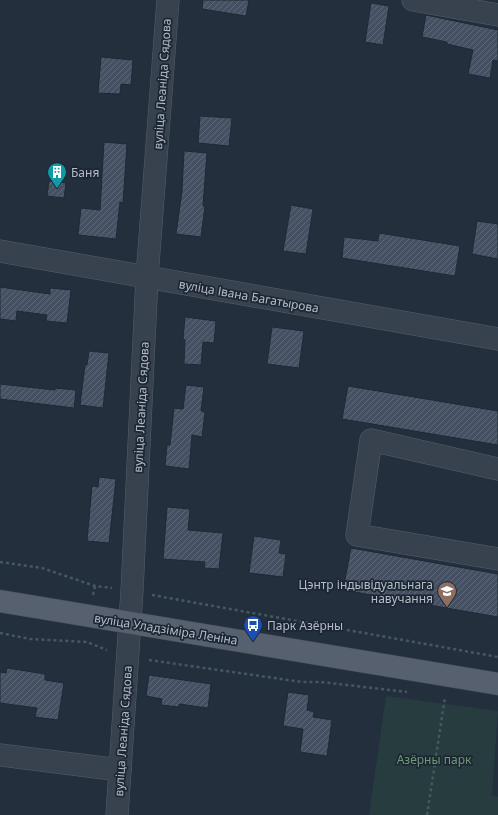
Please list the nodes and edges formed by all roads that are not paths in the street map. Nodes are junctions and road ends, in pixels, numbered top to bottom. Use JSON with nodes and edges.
{"nodes":[{"id":1,"x":168,"y":0,"type":"edge"},
{"id":2,"x":413,"y":0,"type":"edge"},
{"id":3,"x":498,"y":15,"type":"edge"},
{"id":4,"x":0,"y":251,"type":"edge"},
{"id":5,"x":147,"y":277,"type":"junction"},
{"id":6,"x":498,"y":339,"type":"edge"},
{"id":7,"x":498,"y":469,"type":"edge"},
{"id":8,"x":498,"y":559,"type":"edge"},
{"id":9,"x":0,"y":601,"type":"edge"},
{"id":10,"x":129,"y":624,"type":"junction"},
{"id":11,"x":498,"y":684,"type":"edge"},
{"id":12,"x":0,"y":754,"type":"edge"},
{"id":13,"x":120,"y":770,"type":"junction"},
{"id":14,"x":117,"y":815,"type":"edge"}],
"edges":[{"from":1,"to":5,"type":"street","name":"вуліца Леаніда Сядова"},
{"from":2,"to":3,"type":"street"},
{"from":4,"to":5,"type":"street","name":"вуліца Івана Багатырова"},
{"from":5,"to":6,"type":"street","name":"вуліца Івана Багатырова"},
{"from":5,"to":10,"type":"street","name":"вуліца Леаніда Сядова"},
{"from":7,"to":8,"type":"street"},
{"from":9,"to":10,"type":"main road","name":"вуліца Уладзіміра Леніна"},
{"from":10,"to":11,"type":"main road","name":"вуліца Уладзіміра Леніна"},
{"from":10,"to":13,"type":"street","name":"вуліца Леаніда Сядова"},
{"from":12,"to":13,"type":"street"},
{"from":13,"to":14,"type":"street","name":"вуліца Леаніда Сядова"}]}
